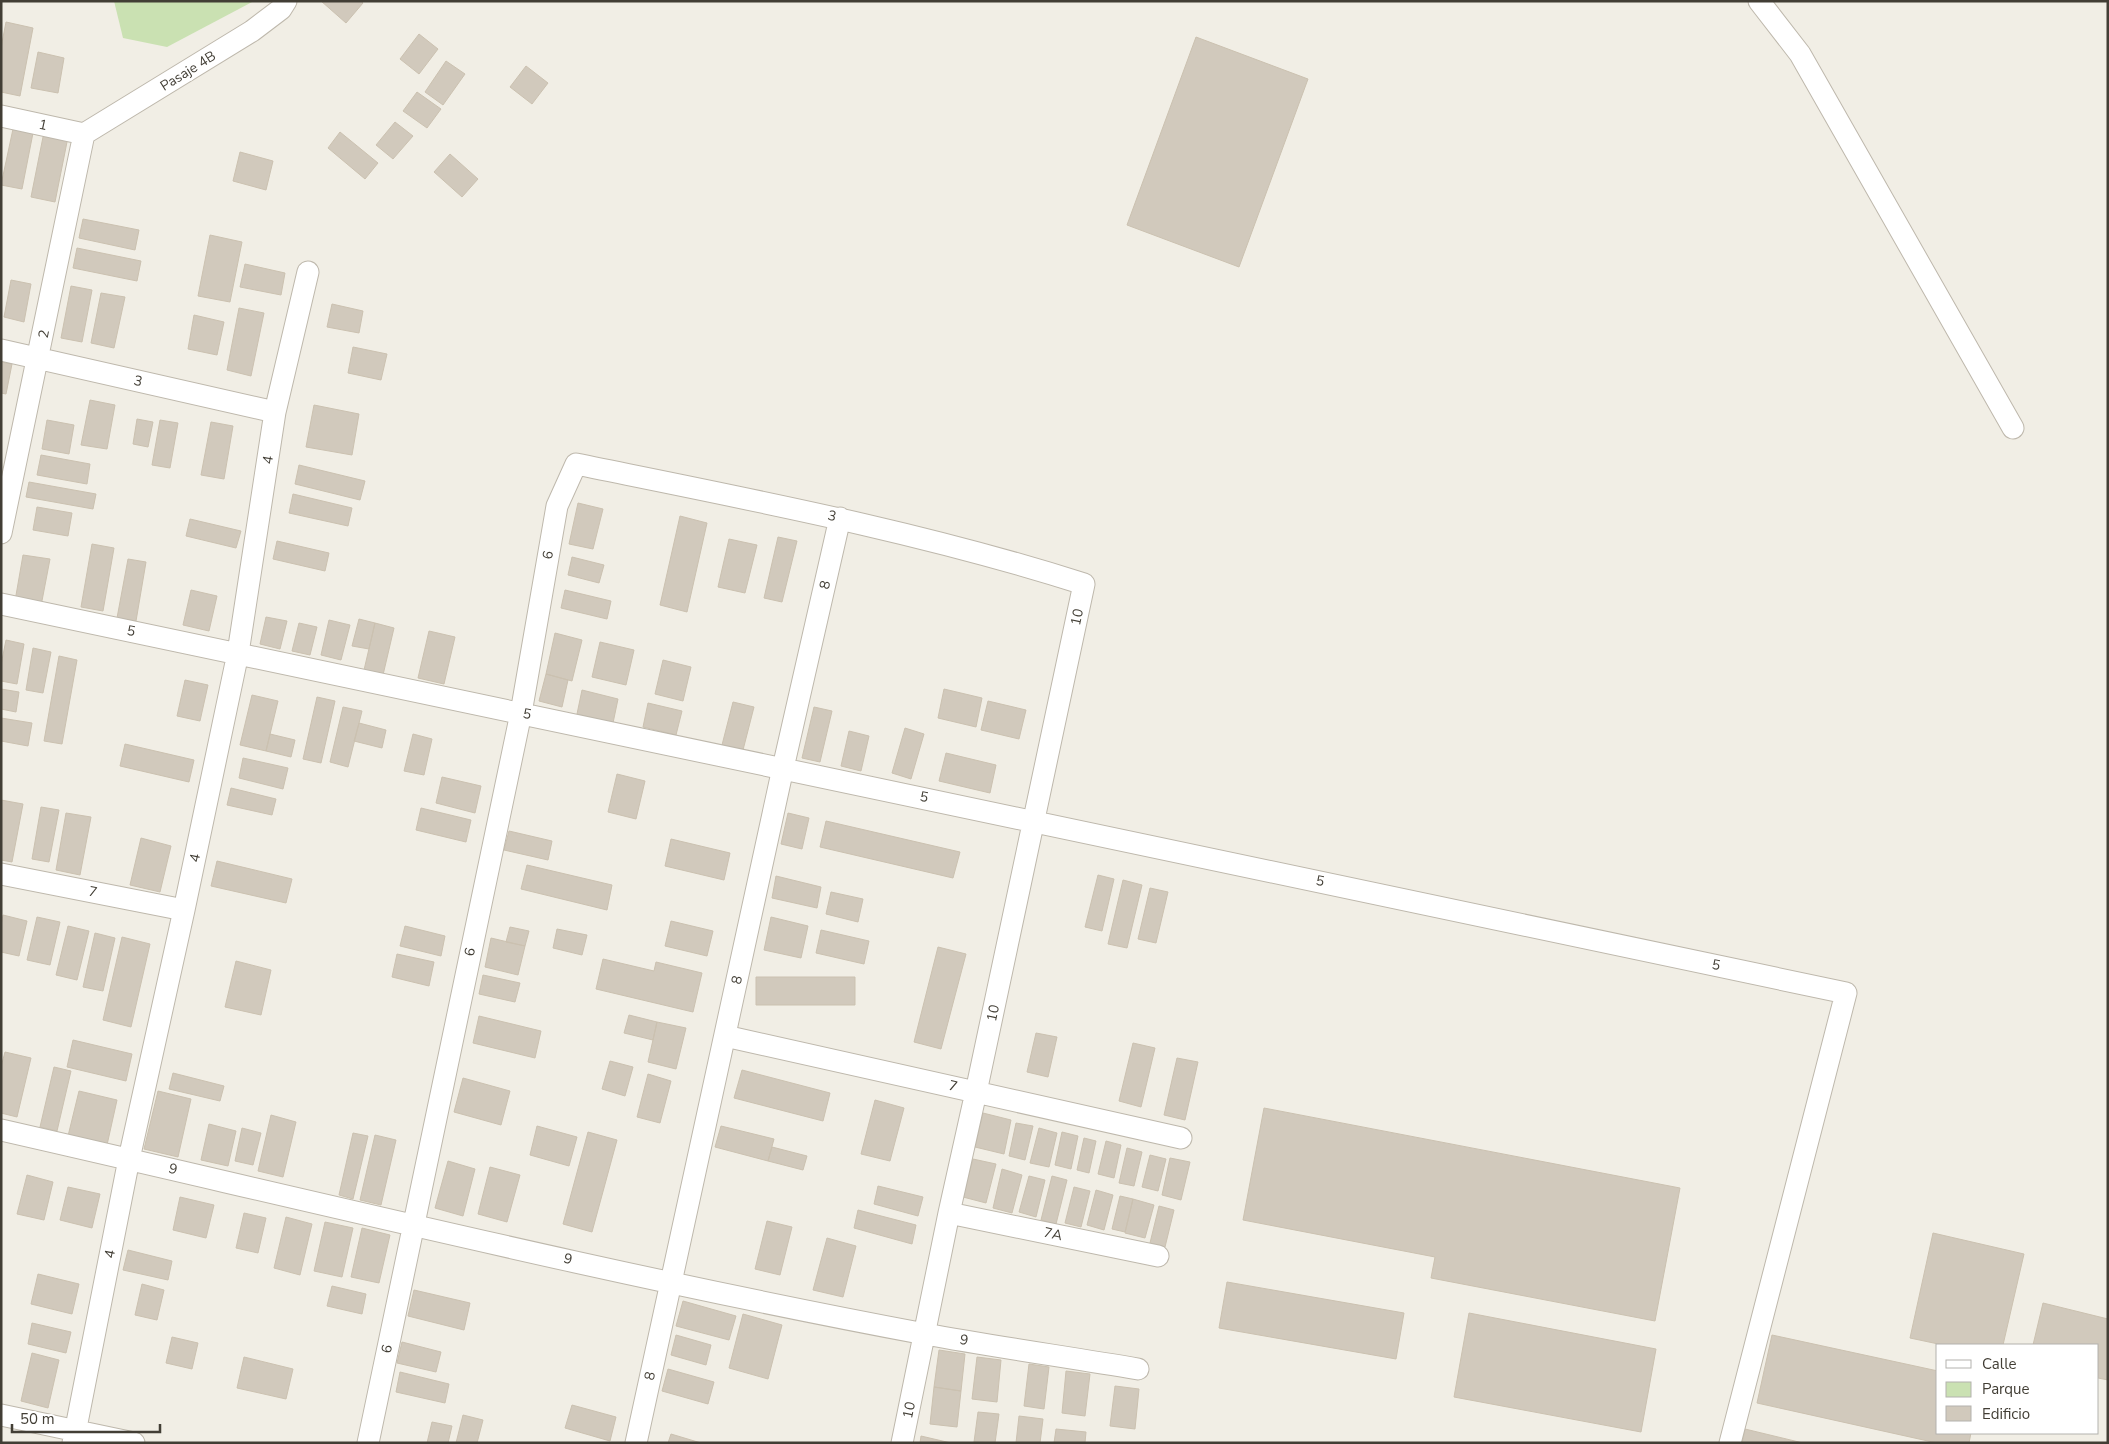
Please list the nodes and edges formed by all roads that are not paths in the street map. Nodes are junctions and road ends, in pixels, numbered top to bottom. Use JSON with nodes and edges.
{"nodes":[{"id":1,"x":286,"y":1,"type":"edge"},
{"id":2,"x":1759,"y":1,"type":"edge"},
{"id":3,"x":1,"y":116,"type":"edge"},
{"id":4,"x":84,"y":134,"type":"junction"},
{"id":5,"x":308,"y":272,"type":"dead end"},
{"id":6,"x":1,"y":350,"type":"edge"},
{"id":7,"x":39,"y":358,"type":"junction"},
{"id":8,"x":275,"y":412,"type":"junction"},
{"id":9,"x":2013,"y":428,"type":"dead end"},
{"id":10,"x":576,"y":464,"type":"joint"},
{"id":11,"x":840,"y":518,"type":"junction"},
{"id":12,"x":1,"y":533,"type":"edge"},
{"id":13,"x":1084,"y":584,"type":"joint"},
{"id":14,"x":1,"y":604,"type":"edge"},
{"id":15,"x":238,"y":653,"type":"junction"},
{"id":16,"x":521,"y":713,"type":"junction"},
{"id":17,"x":783,"y":768,"type":"junction"},
{"id":18,"x":1033,"y":821,"type":"junction"},
{"id":19,"x":1,"y":874,"type":"edge"},
{"id":20,"x":184,"y":910,"type":"junction"},
{"id":21,"x":725,"y":1036,"type":"junction"},
{"id":22,"x":976,"y":1092,"type":"junction"},
{"id":23,"x":1,"y":1130,"type":"edge"},
{"id":24,"x":1180,"y":1138,"type":"dead end"},
{"id":25,"x":129,"y":1159,"type":"junction"},
{"id":26,"x":948,"y":1213,"type":"junction"},
{"id":27,"x":413,"y":1226,"type":"junction"},
{"id":28,"x":1158,"y":1256,"type":"dead end"},
{"id":29,"x":671,"y":1282,"type":"junction"},
{"id":30,"x":925,"y":1334,"type":"junction"},
{"id":31,"x":1138,"y":1369,"type":"dead end"},
{"id":32,"x":1,"y":1415,"type":"edge"},
{"id":33,"x":74,"y":1436,"type":"edge"},
{"id":34,"x":134,"y":1443,"type":"edge"},
{"id":35,"x":368,"y":1443,"type":"edge"},
{"id":36,"x":636,"y":1443,"type":"edge"},
{"id":37,"x":902,"y":1443,"type":"edge"},
{"id":38,"x":1730,"y":1443,"type":"edge"}],
"edges":[{"from":1,"to":4,"type":"street","name":"Pasaje 4B"},
{"from":2,"to":9,"type":"street"},
{"from":3,"to":4,"type":"street","name":"1"},
{"from":4,"to":7,"type":"street","name":"2"},
{"from":5,"to":8,"type":"street","name":"4"},
{"from":6,"to":7,"type":"street","name":"3"},
{"from":7,"to":8,"type":"street","name":"3"},
{"from":7,"to":12,"type":"street","name":"2"},
{"from":8,"to":15,"type":"street","name":"4"},
{"from":10,"to":11,"type":"street","name":"3"},
{"from":10,"to":16,"type":"street","name":"6"},
{"from":11,"to":13,"type":"street","name":"3"},
{"from":11,"to":17,"type":"street","name":"8"},
{"from":13,"to":18,"type":"street","name":"10"},
{"from":14,"to":15,"type":"street","name":"5"},
{"from":15,"to":16,"type":"street","name":"5"},
{"from":15,"to":20,"type":"street","name":"4"},
{"from":16,"to":17,"type":"street","name":"5"},
{"from":16,"to":27,"type":"street","name":"6"},
{"from":17,"to":18,"type":"street","name":"5"},
{"from":17,"to":21,"type":"street","name":"8"},
{"from":18,"to":22,"type":"street","name":"10"},
{"from":18,"to":38,"type":"street","name":"5"},
{"from":19,"to":20,"type":"street","name":"7"},
{"from":20,"to":25,"type":"street","name":"4"},
{"from":21,"to":22,"type":"street","name":"7"},
{"from":21,"to":29,"type":"street","name":"8"},
{"from":22,"to":24,"type":"street","name":"7"},
{"from":22,"to":26,"type":"street","name":"10"},
{"from":23,"to":25,"type":"street","name":"9"},
{"from":25,"to":27,"type":"street","name":"9"},
{"from":25,"to":33,"type":"street","name":"4"},
{"from":26,"to":28,"type":"street","name":"7A"},
{"from":26,"to":30,"type":"street","name":"10"},
{"from":27,"to":29,"type":"street","name":"9"},
{"from":27,"to":35,"type":"street","name":"6"},
{"from":29,"to":30,"type":"street","name":"9"},
{"from":29,"to":36,"type":"street","name":"8"},
{"from":30,"to":31,"type":"street","name":"9"},
{"from":30,"to":37,"type":"street","name":"10"},
{"from":32,"to":33,"type":"street"},
{"from":33,"to":34,"type":"street"}]}
